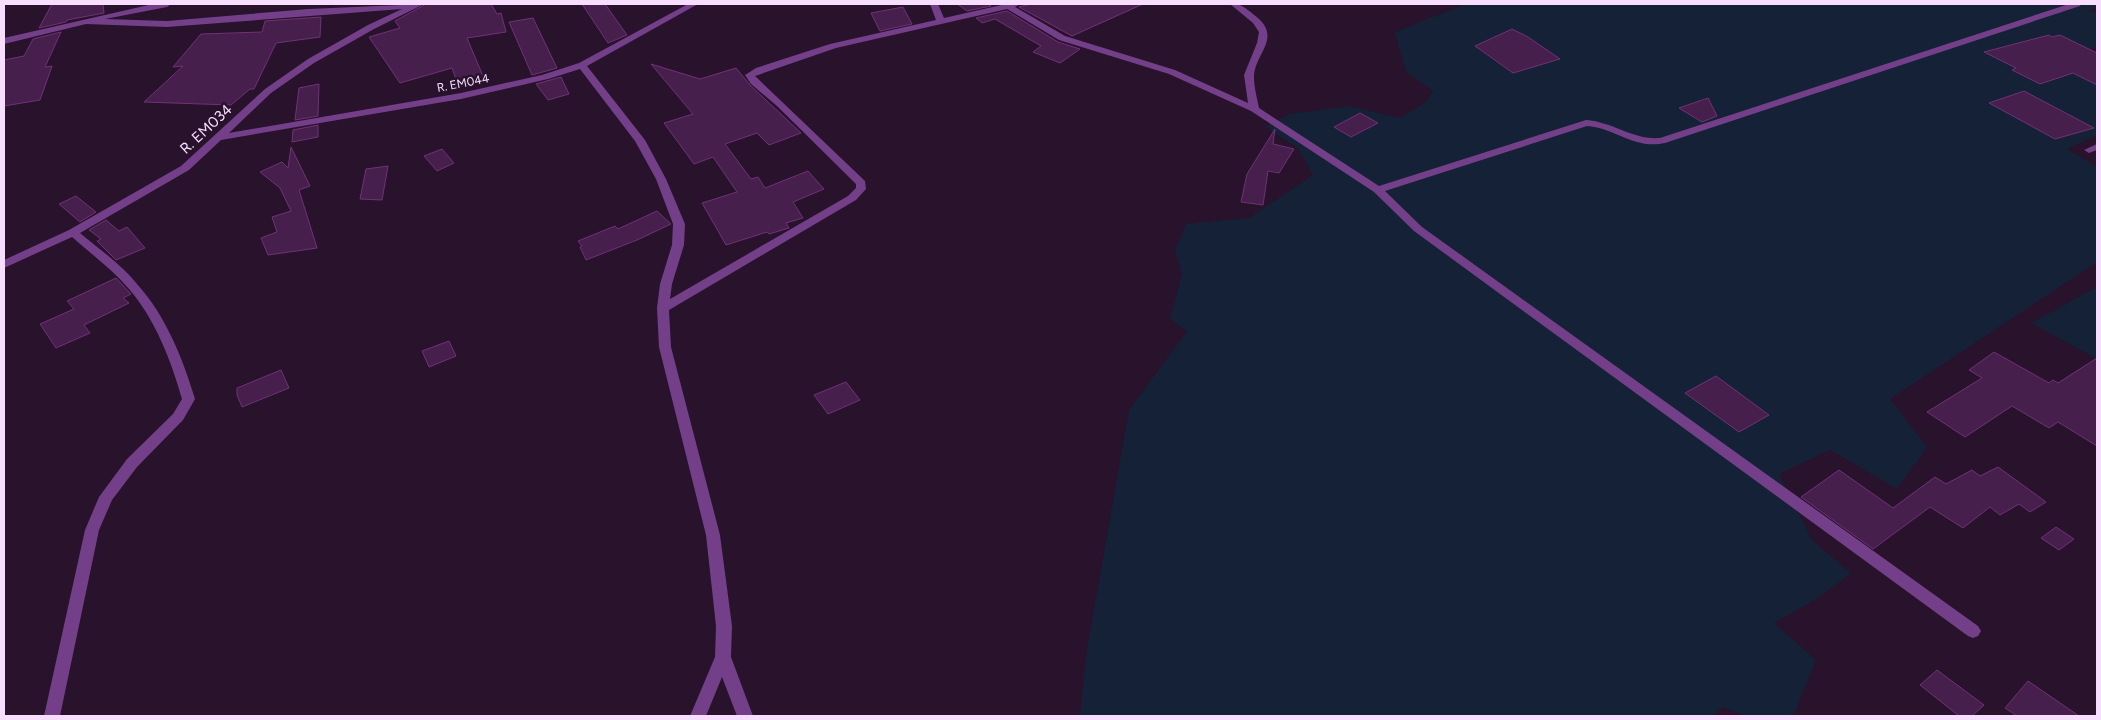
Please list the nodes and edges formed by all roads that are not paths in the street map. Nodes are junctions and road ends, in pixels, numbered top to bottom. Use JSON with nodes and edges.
{"nodes":[{"id":1,"x":166,"y":4,"type":"edge"},
{"id":2,"x":418,"y":4,"type":"edge"},
{"id":3,"x":694,"y":4,"type":"edge"},
{"id":4,"x":934,"y":4,"type":"edge"},
{"id":5,"x":1234,"y":4,"type":"edge"},
{"id":6,"x":2077,"y":4,"type":"edge"},
{"id":7,"x":1013,"y":5,"type":"edge"},
{"id":8,"x":131,"y":10,"type":"junction"},
{"id":9,"x":84,"y":21,"type":"junction"},
{"id":10,"x":941,"y":21,"type":"junction"},
{"id":11,"x":124,"y":23,"type":"junction"},
{"id":12,"x":4,"y":41,"type":"edge"},
{"id":13,"x":582,"y":65,"type":"junction"},
{"id":14,"x":1254,"y":109,"type":"junction"},
{"id":15,"x":221,"y":137,"type":"junction"},
{"id":16,"x":1378,"y":190,"type":"junction"},
{"id":17,"x":73,"y":232,"type":"junction"},
{"id":18,"x":4,"y":264,"type":"edge"},
{"id":19,"x":663,"y":308,"type":"junction"},
{"id":20,"x":1973,"y":631,"type":"dead end"},
{"id":21,"x":723,"y":657,"type":"junction"},
{"id":22,"x":52,"y":716,"type":"edge"},
{"id":23,"x":698,"y":716,"type":"edge"},
{"id":24,"x":745,"y":716,"type":"edge"}],
"edges":[{"from":1,"to":8,"type":"street"},
{"from":2,"to":11,"type":"street"},
{"from":2,"to":15,"type":"street","name":"R. EM034"},
{"from":3,"to":13,"type":"street","name":"R. EM044"},
{"from":4,"to":10,"type":"street"},
{"from":5,"to":14,"type":"street"},
{"from":6,"to":16,"type":"street"},
{"from":7,"to":10,"type":"street"},
{"from":7,"to":14,"type":"street"},
{"from":8,"to":9,"type":"street"},
{"from":8,"to":11,"type":"street"},
{"from":9,"to":11,"type":"street"},
{"from":9,"to":12,"type":"street"},
{"from":10,"to":19,"type":"street"},
{"from":13,"to":15,"type":"street","name":"R. EM044"},
{"from":13,"to":19,"type":"street"},
{"from":14,"to":16,"type":"street"},
{"from":15,"to":17,"type":"street","name":"R. EM034"},
{"from":16,"to":20,"type":"street"},
{"from":17,"to":18,"type":"street","name":"R. EM034"},
{"from":17,"to":22,"type":"street"},
{"from":19,"to":21,"type":"street"},
{"from":21,"to":23,"type":"street"},
{"from":21,"to":24,"type":"street"}]}
